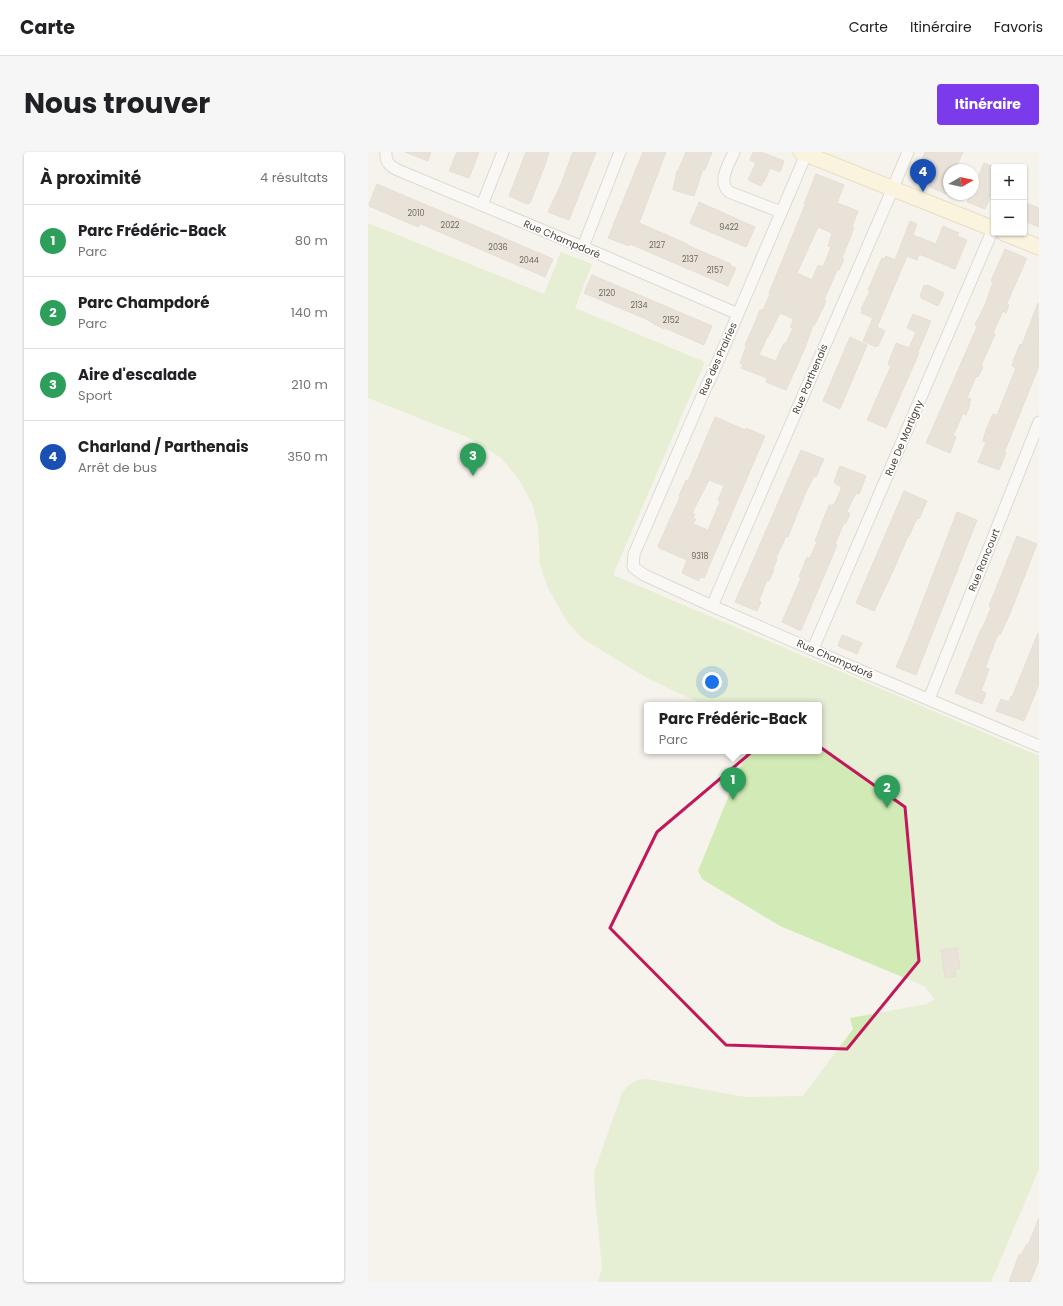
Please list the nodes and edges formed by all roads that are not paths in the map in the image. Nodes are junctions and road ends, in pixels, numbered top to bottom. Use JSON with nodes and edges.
{"nodes":[{"id":1,"x":503,"y":152,"type":"edge"},
{"id":2,"x":620,"y":152,"type":"edge"},
{"id":3,"x":734,"y":152,"type":"edge"},
{"id":4,"x":908,"y":152,"type":"edge"},
{"id":5,"x":804,"y":153,"type":"edge"},
{"id":6,"x":387,"y":157,"type":"edge"},
{"id":7,"x":893,"y":189,"type":"junction"},
{"id":8,"x":482,"y":205,"type":"junction"},
{"id":9,"x":782,"y":212,"type":"junction"},
{"id":10,"x":991,"y":227,"type":"edge"},
{"id":11,"x":993,"y":236,"type":"edge"},
{"id":12,"x":1013,"y":236,"type":"edge"},
{"id":13,"x":583,"y":247,"type":"junction"},
{"id":14,"x":1039,"y":247,"type":"edge"},
{"id":15,"x":738,"y":314,"type":"junction"},
{"id":16,"x":1039,"y":422,"type":"edge"},
{"id":17,"x":633,"y":567,"type":"joint"},
{"id":18,"x":712,"y":606,"type":"junction"},
{"id":19,"x":813,"y":649,"type":"junction"},
{"id":20,"x":928,"y":699,"type":"junction"},
{"id":21,"x":1038,"y":744,"type":"edge"}],
"edges":[{"from":1,"to":8,"type":"street"},
{"from":2,"to":13,"type":"street"},
{"from":3,"to":9,"type":"street"},
{"from":4,"to":7,"type":"street","name":"Rue Parthenais"},
{"from":5,"to":7,"type":"street"},
{"from":5,"to":9,"type":"street","name":"Rue des Prairies"},
{"from":6,"to":8,"type":"street","name":"Rue Champdoré"},
{"from":7,"to":10,"type":"street"},
{"from":7,"to":18,"type":"street","name":"Rue Parthenais"},
{"from":8,"to":13,"type":"street","name":"Rue Champdoré"},
{"from":9,"to":15,"type":"street","name":"Rue des Prairies"},
{"from":11,"to":19,"type":"street","name":"Rue De Martigny"},
{"from":12,"to":14,"type":"street"},
{"from":13,"to":15,"type":"street","name":"Rue Champdoré"},
{"from":15,"to":17,"type":"street","name":"Rue des Prairies"},
{"from":16,"to":20,"type":"street","name":"Rue Rancourt"},
{"from":17,"to":18,"type":"street","name":"Rue Champdoré"},
{"from":18,"to":19,"type":"street","name":"Rue Champdoré"},
{"from":19,"to":20,"type":"street","name":"Rue Champdoré"},
{"from":20,"to":21,"type":"street","name":"Rue Champdoré"}]}
